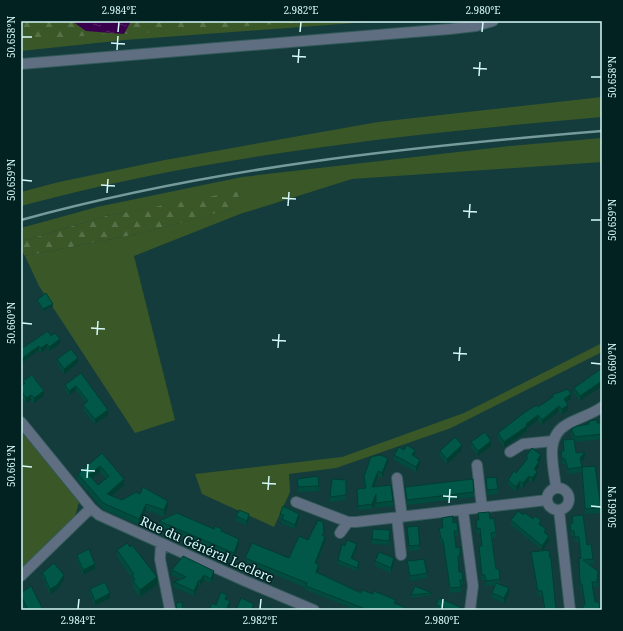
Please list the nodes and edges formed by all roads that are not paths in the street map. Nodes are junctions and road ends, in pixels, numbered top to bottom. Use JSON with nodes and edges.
{"nodes":[{"id":1,"x":492,"y":21,"type":"edge"},
{"id":2,"x":21,"y":64,"type":"edge"},
{"id":3,"x":602,"y":407,"type":"edge"},
{"id":4,"x":21,"y":422,"type":"edge"},
{"id":5,"x":553,"y":441,"type":"junction"},
{"id":6,"x":510,"y":452,"type":"dead end"},
{"id":7,"x":477,"y":466,"type":"dead end"},
{"id":8,"x":397,"y":478,"type":"dead end"},
{"id":9,"x":556,"y":488,"type":"junction"},
{"id":10,"x":547,"y":500,"type":"junction"},
{"id":11,"x":296,"y":502,"type":"dead end"},
{"id":12,"x":91,"y":508,"type":"junction"},
{"id":13,"x":482,"y":508,"type":"junction"},
{"id":14,"x":463,"y":510,"type":"junction"},
{"id":15,"x":559,"y":510,"type":"junction"},
{"id":16,"x":399,"y":517,"type":"junction"},
{"id":17,"x":348,"y":522,"type":"junction"},
{"id":18,"x":340,"y":533,"type":"dead end"},
{"id":19,"x":161,"y":543,"type":"junction"},
{"id":20,"x":401,"y":555,"type":"dead end"},
{"id":21,"x":21,"y":576,"type":"edge"},
{"id":22,"x":170,"y":610,"type":"edge"},
{"id":23,"x":314,"y":610,"type":"edge"},
{"id":24,"x":470,"y":610,"type":"edge"},
{"id":25,"x":570,"y":610,"type":"edge"}],
"edges":[{"from":1,"to":2,"type":"street"},
{"from":3,"to":5,"type":"street"},
{"from":4,"to":12,"type":"street","name":"Rue du Général Leclerc"},
{"from":5,"to":6,"type":"street"},
{"from":5,"to":9,"type":"street"},
{"from":7,"to":13,"type":"street"},
{"from":8,"to":16,"type":"street"},
{"from":9,"to":10,"type":"street"},
{"from":9,"to":15,"type":"street"},
{"from":10,"to":13,"type":"street"},
{"from":10,"to":15,"type":"street"},
{"from":11,"to":17,"type":"street"},
{"from":12,"to":19,"type":"street","name":"Rue du Général Leclerc"},
{"from":12,"to":21,"type":"street"},
{"from":13,"to":14,"type":"street"},
{"from":14,"to":16,"type":"street"},
{"from":14,"to":24,"type":"street"},
{"from":15,"to":25,"type":"street"},
{"from":16,"to":17,"type":"street"},
{"from":16,"to":20,"type":"street"},
{"from":17,"to":18,"type":"street"},
{"from":19,"to":22,"type":"street"},
{"from":19,"to":23,"type":"street","name":"Rue du Général Leclerc"}]}
